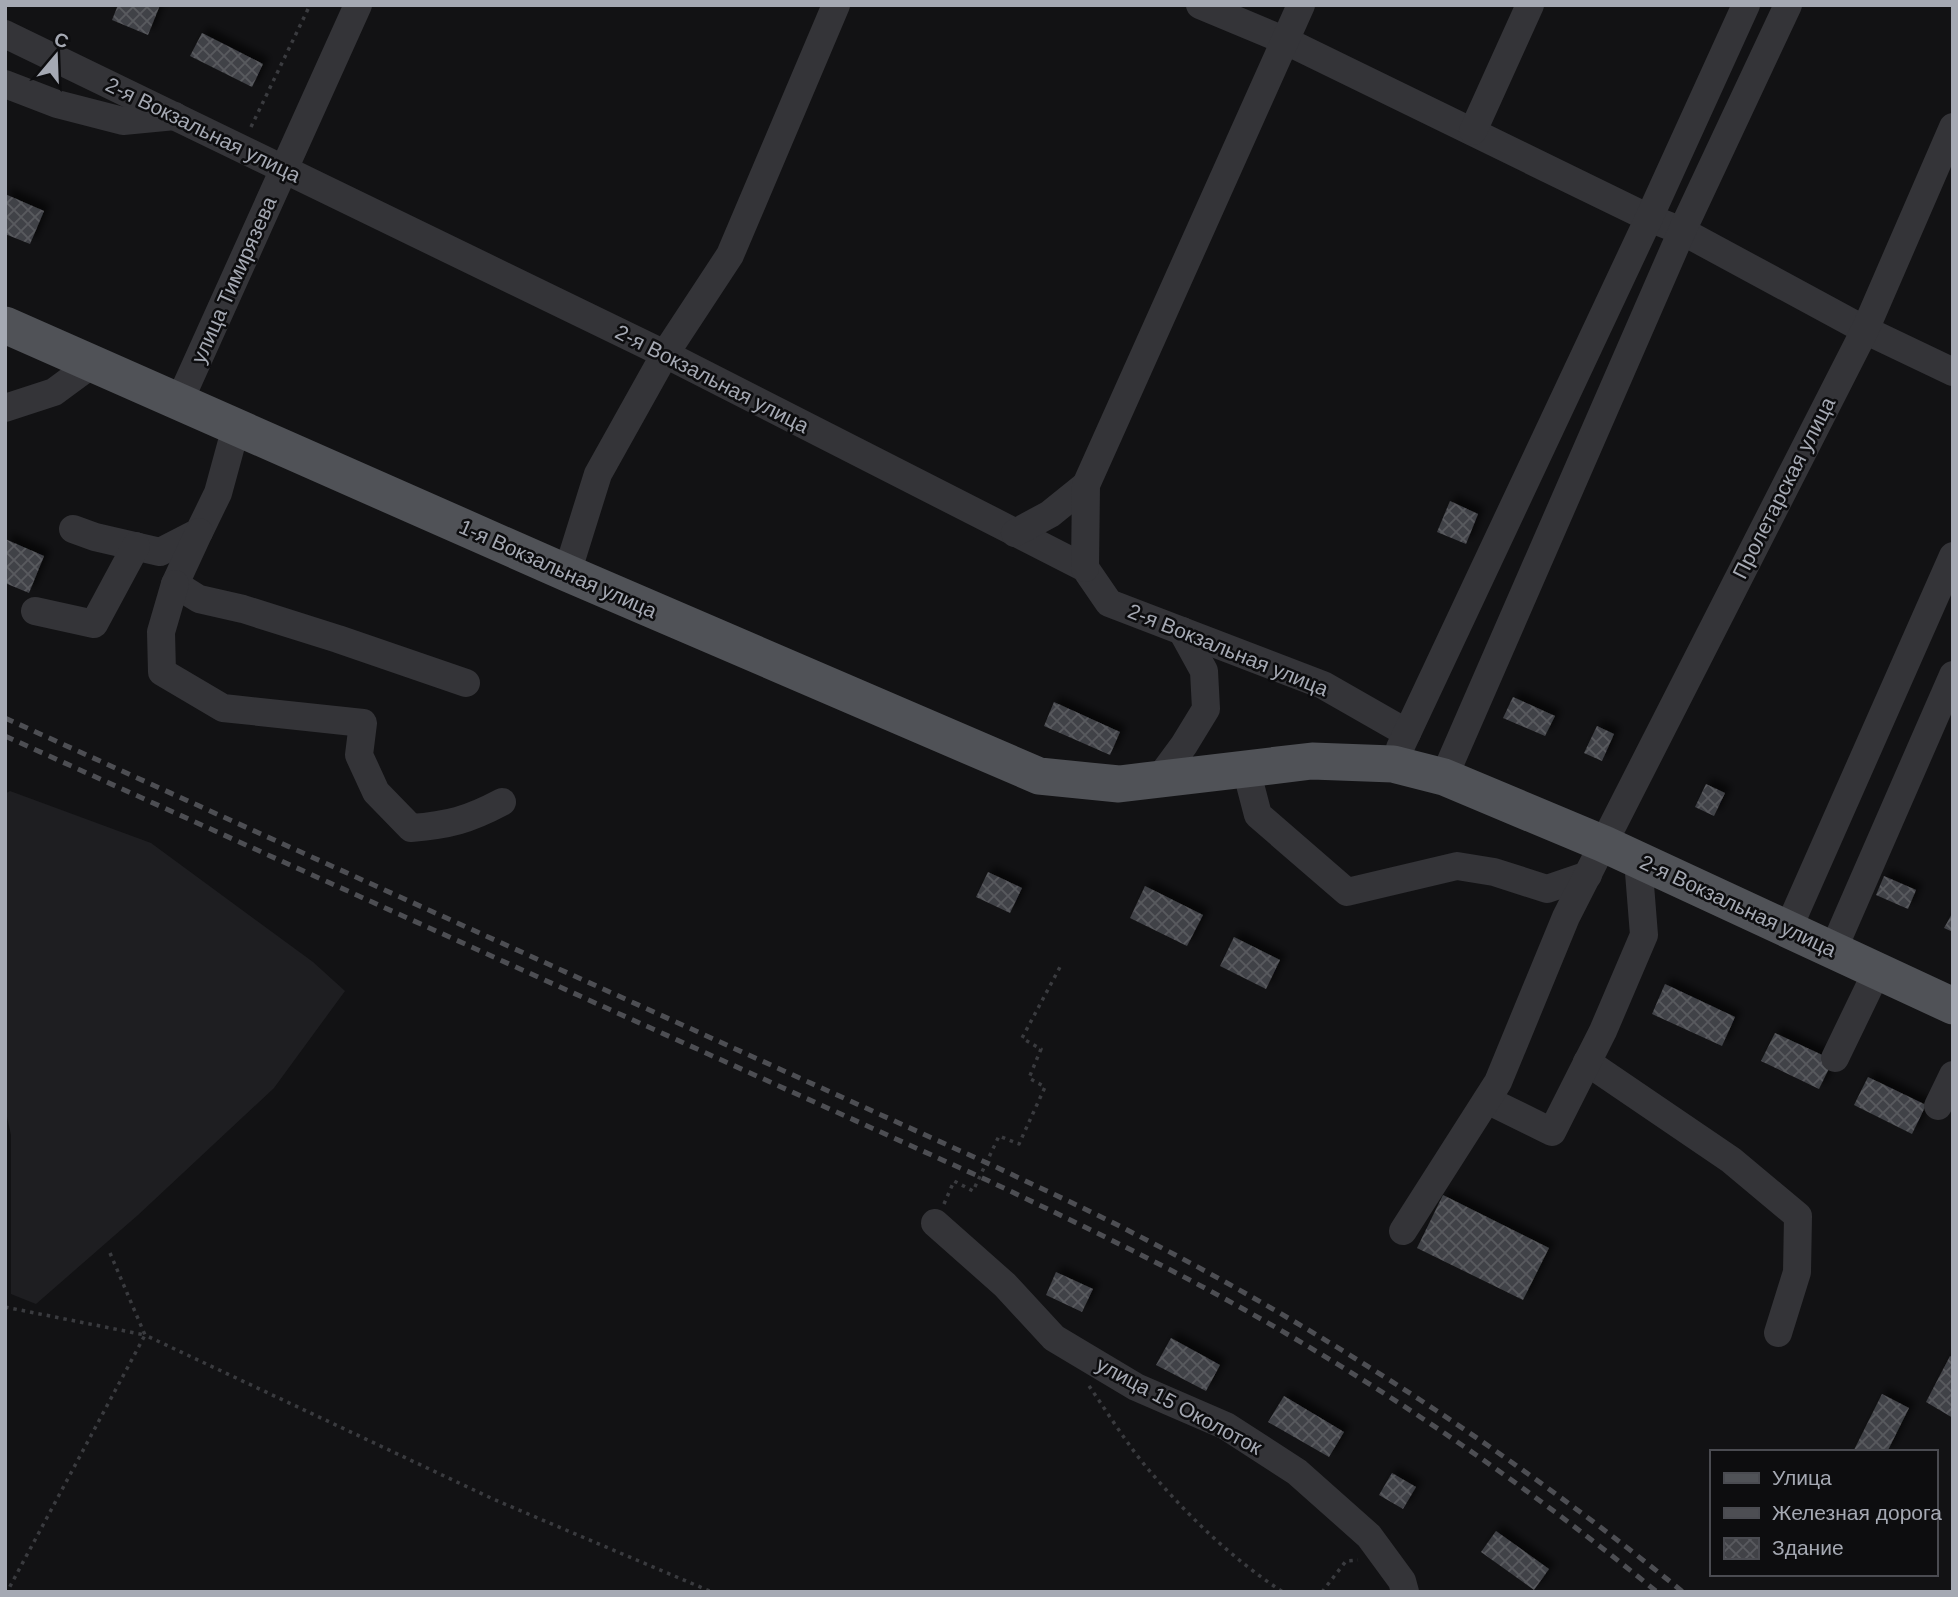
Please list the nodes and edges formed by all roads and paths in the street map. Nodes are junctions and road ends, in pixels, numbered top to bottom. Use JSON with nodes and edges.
{"nodes":[{"id":1,"x":310,"y":5,"type":"edge"},
{"id":2,"x":358,"y":5,"type":"edge"},
{"id":3,"x":836,"y":5,"type":"edge"},
{"id":4,"x":1200,"y":5,"type":"edge"},
{"id":5,"x":1301,"y":5,"type":"edge"},
{"id":6,"x":1530,"y":5,"type":"edge"},
{"id":7,"x":1746,"y":5,"type":"edge"},
{"id":8,"x":1788,"y":5,"type":"edge"},
{"id":9,"x":5,"y":34,"type":"edge"},
{"id":10,"x":1286,"y":41,"type":"junction"},
{"id":11,"x":5,"y":84,"type":"edge"},
{"id":12,"x":176,"y":116,"type":"junction"},
{"id":13,"x":1953,"y":127,"type":"edge"},
{"id":14,"x":1473,"y":131,"type":"junction"},
{"id":15,"x":240,"y":148,"type":"junction"},
{"id":16,"x":284,"y":169,"type":"junction"},
{"id":17,"x":1649,"y":218,"type":"junction"},
{"id":18,"x":1682,"y":231,"type":"junction"},
{"id":19,"x":5,"y":325,"type":"edge"},
{"id":20,"x":1864,"y":330,"type":"junction"},
{"id":21,"x":665,"y":354,"type":"junction"},
{"id":22,"x":92,"y":364,"type":"junction"},
{"id":23,"x":1953,"y":372,"type":"edge"},
{"id":24,"x":179,"y":402,"type":"junction"},
{"id":25,"x":5,"y":408,"type":"edge"},
{"id":26,"x":236,"y":427,"type":"junction"},
{"id":27,"x":1086,"y":485,"type":"junction"},
{"id":28,"x":73,"y":529,"type":"dead end"},
{"id":29,"x":199,"y":532,"type":"junction"},
{"id":30,"x":1014,"y":533,"type":"junction"},
{"id":31,"x":136,"y":546,"type":"junction"},
{"id":32,"x":1953,"y":556,"type":"edge"},
{"id":33,"x":1085,"y":568,"type":"junction"},
{"id":34,"x":566,"y":573,"type":"junction"},
{"id":35,"x":175,"y":584,"type":"junction"},
{"id":36,"x":34,"y":611,"type":"dead end"},
{"id":37,"x":1182,"y":631,"type":"junction"},
{"id":38,"x":1953,"y":675,"type":"edge"},
{"id":39,"x":466,"y":683,"type":"dead end"},
{"id":40,"x":1400,"y":748,"type":"junction"},
{"id":41,"x":1246,"y":769,"type":"junction"},
{"id":42,"x":1444,"y":777,"type":"junction"},
{"id":43,"x":1159,"y":779,"type":"junction"},
{"id":44,"x":502,"y":802,"type":"dead end"},
{"id":45,"x":1596,"y":860,"type":"junction"},
{"id":46,"x":1638,"y":860,"type":"junction"},
{"id":47,"x":1788,"y":929,"type":"junction"},
{"id":48,"x":1833,"y":950,"type":"junction"},
{"id":49,"x":1059,"y":967,"type":"dead end"},
{"id":50,"x":1877,"y":971,"type":"junction"},
{"id":51,"x":1953,"y":1006,"type":"edge"},
{"id":52,"x":1835,"y":1058,"type":"dead end"},
{"id":53,"x":1587,"y":1062,"type":"junction"},
{"id":54,"x":1953,"y":1074,"type":"edge"},
{"id":55,"x":1487,"y":1100,"type":"junction"},
{"id":56,"x":1938,"y":1106,"type":"dead end"},
{"id":57,"x":935,"y":1223,"type":"joint"},
{"id":58,"x":1404,"y":1231,"type":"dead end"},
{"id":59,"x":110,"y":1253,"type":"dead end"},
{"id":60,"x":5,"y":1307,"type":"edge"},
{"id":61,"x":1778,"y":1334,"type":"dead end"},
{"id":62,"x":145,"y":1335,"type":"junction"},
{"id":63,"x":1085,"y":1381,"type":"dead end"},
{"id":64,"x":1388,"y":1563,"type":"junction"},
{"id":65,"x":8,"y":1592,"type":"edge"},
{"id":66,"x":712,"y":1592,"type":"edge"},
{"id":67,"x":1283,"y":1592,"type":"edge"},
{"id":68,"x":1322,"y":1592,"type":"edge"},
{"id":69,"x":1405,"y":1592,"type":"edge"}],
"edges":[{"from":1,"to":15,"type":"path"},
{"from":2,"to":16,"type":"street","name":"улица Тимирязева"},
{"from":3,"to":21,"type":"street"},
{"from":4,"to":10,"type":"street"},
{"from":5,"to":10,"type":"street"},
{"from":6,"to":14,"type":"street"},
{"from":7,"to":17,"type":"street"},
{"from":8,"to":18,"type":"street"},
{"from":9,"to":12,"type":"street","name":"2-я Вокзальная улица"},
{"from":10,"to":14,"type":"street"},
{"from":10,"to":27,"type":"street"},
{"from":11,"to":12,"type":"street"},
{"from":12,"to":15,"type":"street","name":"2-я Вокзальная улица"},
{"from":13,"to":20,"type":"street","name":"Пролетарская улица"},
{"from":14,"to":17,"type":"street"},
{"from":15,"to":16,"type":"street","name":"2-я Вокзальная улица"},
{"from":16,"to":21,"type":"street","name":"2-я Вокзальная улица"},
{"from":16,"to":24,"type":"street","name":"улица Тимирязева"},
{"from":17,"to":18,"type":"street"},
{"from":17,"to":40,"type":"street"},
{"from":18,"to":20,"type":"street"},
{"from":18,"to":42,"type":"street"},
{"from":19,"to":22,"type":"main road","name":"1-я Вокзальная улица"},
{"from":20,"to":23,"type":"street"},
{"from":20,"to":45,"type":"street","name":"Пролетарская улица"},
{"from":21,"to":30,"type":"street","name":"2-я Вокзальная улица"},
{"from":21,"to":34,"type":"street"},
{"from":22,"to":24,"type":"main road","name":"1-я Вокзальная улица"},
{"from":22,"to":25,"type":"street"},
{"from":24,"to":26,"type":"main road","name":"1-я Вокзальная улица"},
{"from":26,"to":29,"type":"street"},
{"from":26,"to":34,"type":"main road","name":"1-я Вокзальная улица"},
{"from":27,"to":30,"type":"street"},
{"from":27,"to":33,"type":"street"},
{"from":28,"to":31,"type":"street"},
{"from":29,"to":31,"type":"street"},
{"from":29,"to":35,"type":"street"},
{"from":30,"to":33,"type":"street","name":"2-я Вокзальная улица"},
{"from":31,"to":36,"type":"street"},
{"from":32,"to":47,"type":"street"},
{"from":33,"to":37,"type":"street","name":"2-я Вокзальная улица"},
{"from":34,"to":43,"type":"main road","name":"1-я Вокзальная улица"},
{"from":35,"to":39,"type":"street"},
{"from":35,"to":44,"type":"street"},
{"from":37,"to":40,"type":"street","name":"2-я Вокзальная улица"},
{"from":37,"to":43,"type":"street"},
{"from":38,"to":48,"type":"street"},
{"from":40,"to":41,"type":"main road","name":"2-я Вокзальная улица"},
{"from":40,"to":42,"type":"main road","name":"2-я Вокзальная улица"},
{"from":41,"to":43,"type":"main road","name":"1-я Вокзальная улица"},
{"from":41,"to":45,"type":"street"},
{"from":42,"to":45,"type":"main road","name":"2-я Вокзальная улица"},
{"from":45,"to":46,"type":"main road","name":"2-я Вокзальная улица"},
{"from":45,"to":55,"type":"street","name":"Пролетарская улица"},
{"from":46,"to":47,"type":"main road","name":"2-я Вокзальная улица"},
{"from":46,"to":53,"type":"street"},
{"from":47,"to":48,"type":"main road","name":"2-я Вокзальная улица"},
{"from":48,"to":50,"type":"main road","name":"2-я Вокзальная улица"},
{"from":49,"to":57,"type":"path"},
{"from":50,"to":51,"type":"main road","name":"2-я Вокзальная улица"},
{"from":50,"to":52,"type":"street"},
{"from":53,"to":55,"type":"street"},
{"from":53,"to":61,"type":"street"},
{"from":54,"to":56,"type":"street"},
{"from":55,"to":58,"type":"street","name":"Пролетарская улица"},
{"from":57,"to":64,"type":"street","name":"улица 15 Околоток"},
{"from":59,"to":62,"type":"path"},
{"from":60,"to":62,"type":"path"},
{"from":62,"to":65,"type":"path"},
{"from":62,"to":66,"type":"path"},
{"from":63,"to":67,"type":"path"},
{"from":64,"to":68,"type":"path"},
{"from":64,"to":69,"type":"street","name":"улица 15 Околоток"}]}
